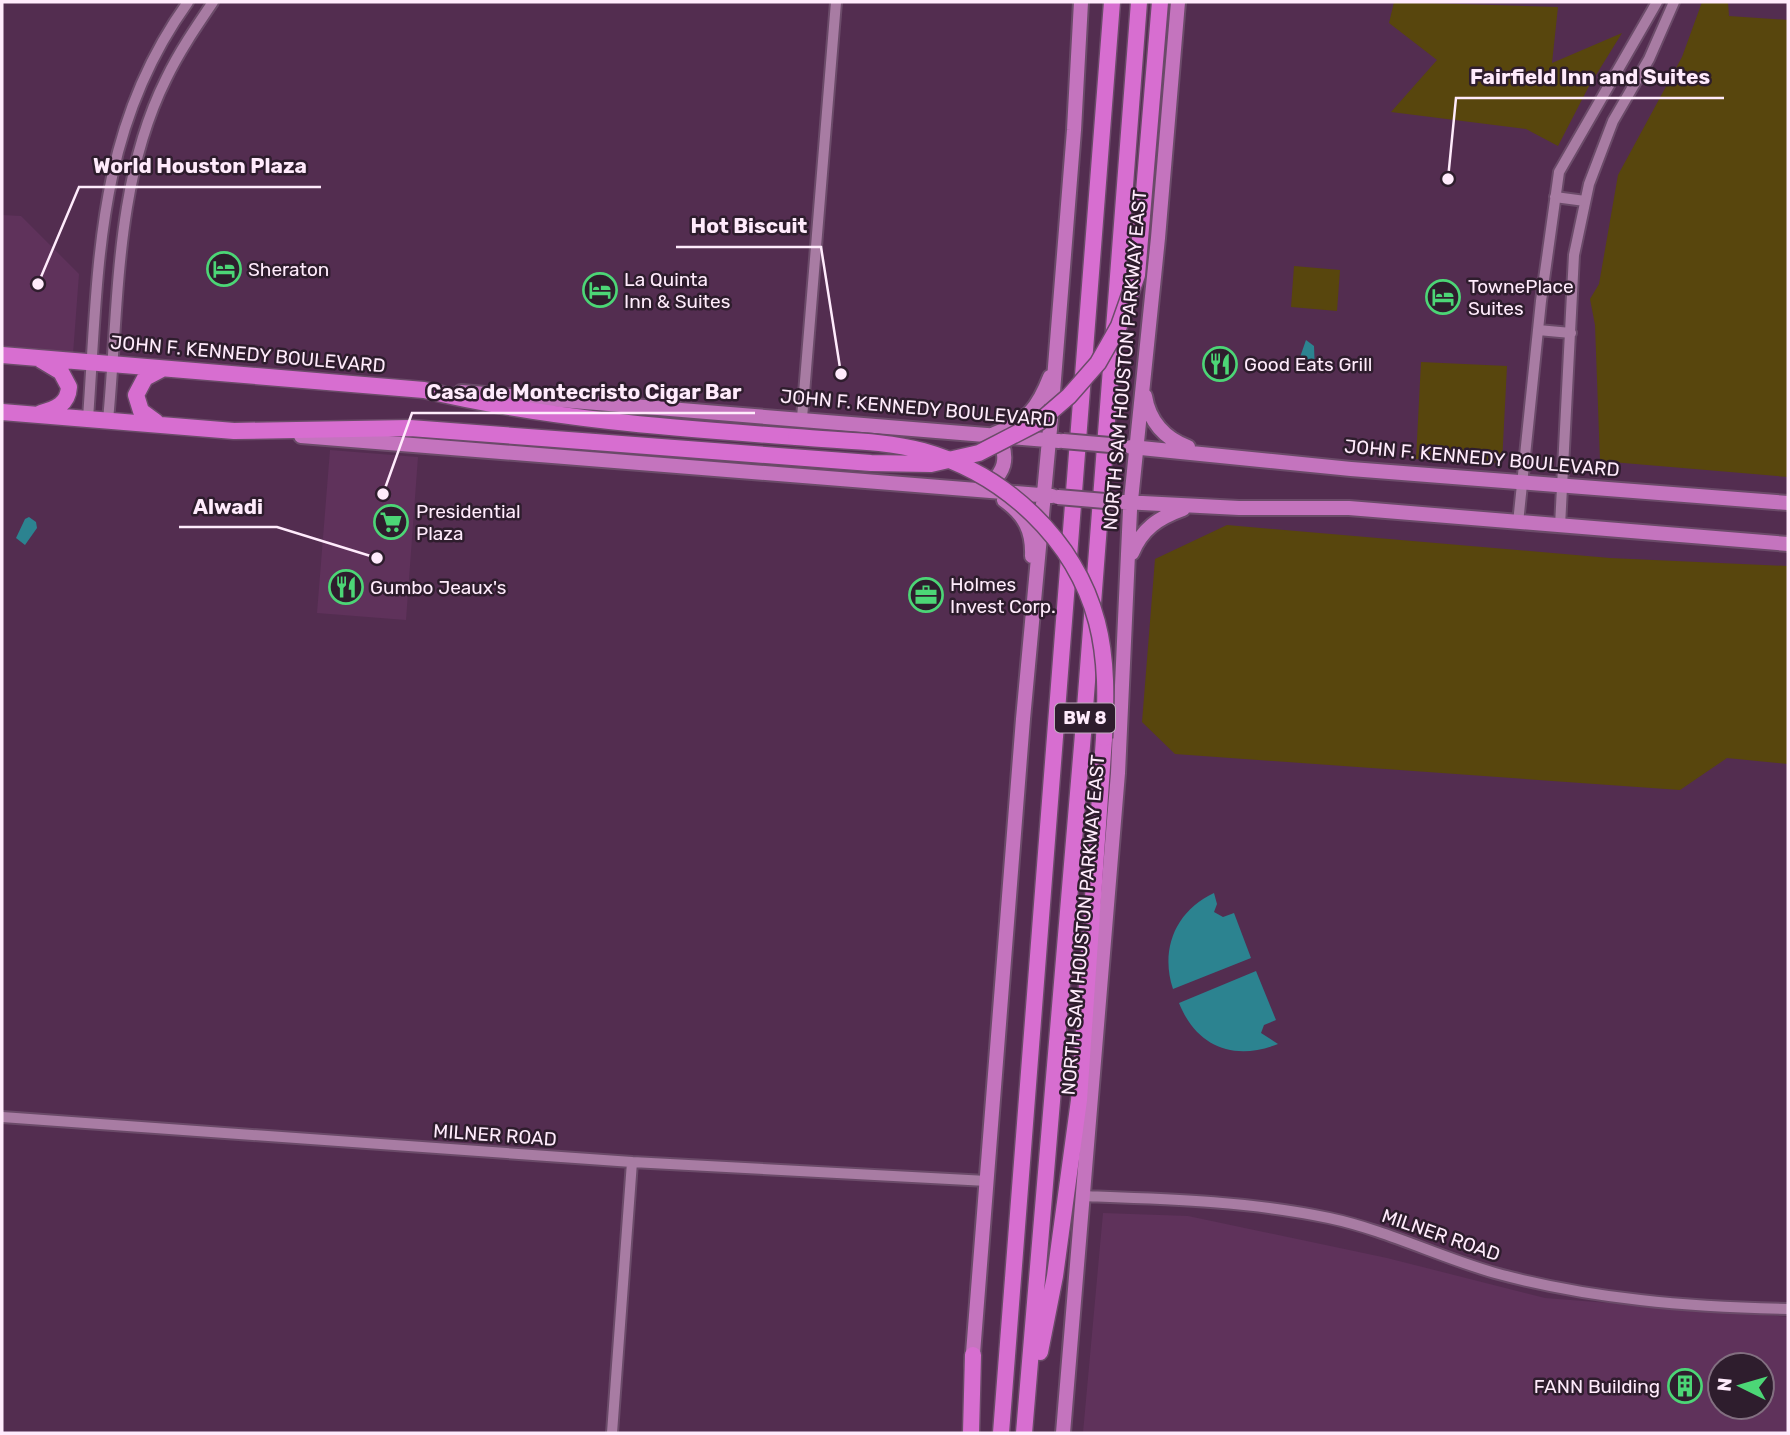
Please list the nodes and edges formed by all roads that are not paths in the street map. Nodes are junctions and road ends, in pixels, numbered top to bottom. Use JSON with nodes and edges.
{"nodes":[{"id":1,"x":188,"y":2,"type":"edge"},
{"id":2,"x":213,"y":2,"type":"edge"},
{"id":3,"x":836,"y":2,"type":"edge"},
{"id":4,"x":1081,"y":2,"type":"edge"},
{"id":5,"x":1112,"y":2,"type":"edge"},
{"id":6,"x":1139,"y":2,"type":"edge"},
{"id":7,"x":1160,"y":2,"type":"edge"},
{"id":8,"x":1178,"y":2,"type":"edge"},
{"id":9,"x":1657,"y":2,"type":"edge"},
{"id":10,"x":1674,"y":2,"type":"edge"},
{"id":11,"x":171,"y":26,"type":"junction"},
{"id":12,"x":188,"y":39,"type":"junction"},
{"id":13,"x":107,"y":194,"type":"junction"},
{"id":14,"x":129,"y":197,"type":"junction"},
{"id":15,"x":1555,"y":197,"type":"junction"},
{"id":16,"x":1585,"y":201,"type":"junction"},
{"id":17,"x":1538,"y":330,"type":"junction"},
{"id":18,"x":1571,"y":333,"type":"junction"},
{"id":19,"x":2,"y":355,"type":"edge"},
{"id":20,"x":36,"y":357,"type":"junction"},
{"id":21,"x":92,"y":361,"type":"junction"},
{"id":22,"x":113,"y":364,"type":"junction"},
{"id":23,"x":1055,"y":364,"type":"junction"},
{"id":24,"x":165,"y":369,"type":"junction"},
{"id":25,"x":1143,"y":388,"type":"junction"},
{"id":26,"x":424,"y":390,"type":"junction"},
{"id":27,"x":2,"y":411,"type":"edge"},
{"id":28,"x":35,"y":414,"type":"junction"},
{"id":29,"x":88,"y":418,"type":"junction"},
{"id":30,"x":802,"y":418,"type":"junction"},
{"id":31,"x":108,"y":420,"type":"junction"},
{"id":32,"x":158,"y":423,"type":"junction"},
{"id":33,"x":234,"y":431,"type":"junction"},
{"id":34,"x":989,"y":436,"type":"junction"},
{"id":35,"x":1056,"y":441,"type":"junction"},
{"id":36,"x":1139,"y":447,"type":"junction"},
{"id":37,"x":1199,"y":452,"type":"junction"},
{"id":38,"x":1522,"y":482,"type":"junction"},
{"id":39,"x":897,"y":484,"type":"junction"},
{"id":40,"x":1563,"y":485,"type":"junction"},
{"id":41,"x":984,"y":490,"type":"junction"},
{"id":42,"x":1051,"y":496,"type":"junction"},
{"id":43,"x":1124,"y":503,"type":"junction"},
{"id":44,"x":1788,"y":503,"type":"edge"},
{"id":45,"x":1188,"y":507,"type":"junction"},
{"id":46,"x":1518,"y":523,"type":"junction"},
{"id":47,"x":1560,"y":526,"type":"junction"},
{"id":48,"x":1788,"y":544,"type":"edge"},
{"id":49,"x":1127,"y":564,"type":"junction"},
{"id":50,"x":1031,"y":641,"type":"junction"},
{"id":51,"x":2,"y":1118,"type":"edge"},
{"id":52,"x":632,"y":1162,"type":"junction"},
{"id":53,"x":987,"y":1181,"type":"junction"},
{"id":54,"x":1082,"y":1196,"type":"junction"},
{"id":55,"x":1788,"y":1309,"type":"edge"},
{"id":56,"x":973,"y":1355,"type":"joint"},
{"id":57,"x":612,"y":1433,"type":"edge"},
{"id":58,"x":969,"y":1433,"type":"edge"},
{"id":59,"x":1001,"y":1433,"type":"edge"},
{"id":60,"x":1025,"y":1433,"type":"edge"},
{"id":61,"x":1063,"y":1433,"type":"edge"}],
"edges":[{"from":1,"to":11,"type":"street"},
{"from":2,"to":12,"type":"street"},
{"from":3,"to":30,"type":"street"},
{"from":4,"to":23,"type":"main road"},
{"from":5,"to":59,"type":"highway","number":"BW 8"},
{"from":6,"to":60,"type":"highway","name":"NORTH SAM HOUSTON PARKWAY EAST","number":"BW 8"},
{"from":7,"to":33,"type":"highway","bridge":true},
{"from":8,"to":25,"type":"main road","name":"NORTH SAM HOUSTON PARKWAY EAST"},
{"from":9,"to":15,"type":"street"},
{"from":10,"to":16,"type":"street"},
{"from":11,"to":12,"type":"street"},
{"from":11,"to":13,"type":"street"},
{"from":12,"to":14,"type":"street"},
{"from":13,"to":14,"type":"street"},
{"from":13,"to":21,"type":"street"},
{"from":14,"to":22,"type":"street"},
{"from":15,"to":16,"type":"street"},
{"from":15,"to":17,"type":"street"},
{"from":16,"to":18,"type":"street"},
{"from":17,"to":18,"type":"street"},
{"from":17,"to":38,"type":"street"},
{"from":18,"to":40,"type":"street"},
{"from":19,"to":20,"type":"highway","name":"JOHN F. KENNEDY BOULEVARD"},
{"from":20,"to":21,"type":"highway","name":"JOHN F. KENNEDY BOULEVARD"},
{"from":20,"to":28,"type":"highway"},
{"from":21,"to":22,"type":"highway","name":"JOHN F. KENNEDY BOULEVARD"},
{"from":21,"to":29,"type":"street"},
{"from":22,"to":24,"type":"highway","name":"JOHN F. KENNEDY BOULEVARD"},
{"from":22,"to":31,"type":"street"},
{"from":23,"to":34,"type":"main road"},
{"from":23,"to":35,"type":"main road"},
{"from":24,"to":26,"type":"highway","name":"JOHN F. KENNEDY BOULEVARD"},
{"from":24,"to":32,"type":"highway"},
{"from":25,"to":36,"type":"main road","name":"NORTH SAM HOUSTON PARKWAY EAST"},
{"from":25,"to":37,"type":"main road"},
{"from":26,"to":30,"type":"main road","name":"JOHN F. KENNEDY BOULEVARD"},
{"from":26,"to":60,"type":"highway","bridge":true},
{"from":27,"to":28,"type":"highway"},
{"from":28,"to":29,"type":"highway"},
{"from":29,"to":31,"type":"highway"},
{"from":30,"to":34,"type":"main road","name":"JOHN F. KENNEDY BOULEVARD"},
{"from":31,"to":32,"type":"highway"},
{"from":32,"to":33,"type":"highway"},
{"from":33,"to":39,"type":"main road"},
{"from":34,"to":35,"type":"main road","name":"JOHN F. KENNEDY BOULEVARD"},
{"from":34,"to":39,"type":"main road"},
{"from":35,"to":36,"type":"main road","name":"JOHN F. KENNEDY BOULEVARD","bridge":true},
{"from":35,"to":42,"type":"main road"},
{"from":36,"to":37,"type":"main road","name":"JOHN F. KENNEDY BOULEVARD"},
{"from":36,"to":43,"type":"main road","name":"NORTH SAM HOUSTON PARKWAY EAST"},
{"from":37,"to":38,"type":"main road","name":"JOHN F. KENNEDY BOULEVARD"},
{"from":38,"to":40,"type":"main road","name":"JOHN F. KENNEDY BOULEVARD"},
{"from":38,"to":46,"type":"street"},
{"from":39,"to":41,"type":"main road"},
{"from":40,"to":44,"type":"main road","name":"JOHN F. KENNEDY BOULEVARD"},
{"from":40,"to":47,"type":"street"},
{"from":41,"to":42,"type":"main road"},
{"from":41,"to":50,"type":"main road"},
{"from":42,"to":43,"type":"main road","bridge":true},
{"from":42,"to":50,"type":"main road"},
{"from":43,"to":45,"type":"main road"},
{"from":43,"to":49,"type":"main road","name":"NORTH SAM HOUSTON PARKWAY EAST"},
{"from":45,"to":46,"type":"main road"},
{"from":45,"to":49,"type":"main road"},
{"from":46,"to":47,"type":"main road"},
{"from":47,"to":48,"type":"main road"},
{"from":49,"to":54,"type":"main road","name":"NORTH SAM HOUSTON PARKWAY EAST"},
{"from":50,"to":53,"type":"main road"},
{"from":51,"to":52,"type":"street","name":"MILNER ROAD"},
{"from":52,"to":53,"type":"street","name":"MILNER ROAD"},
{"from":52,"to":57,"type":"street"},
{"from":53,"to":56,"type":"main road"},
{"from":54,"to":55,"type":"street","name":"MILNER ROAD"},
{"from":54,"to":61,"type":"main road","name":"NORTH SAM HOUSTON PARKWAY EAST"},
{"from":56,"to":58,"type":"highway"}]}
